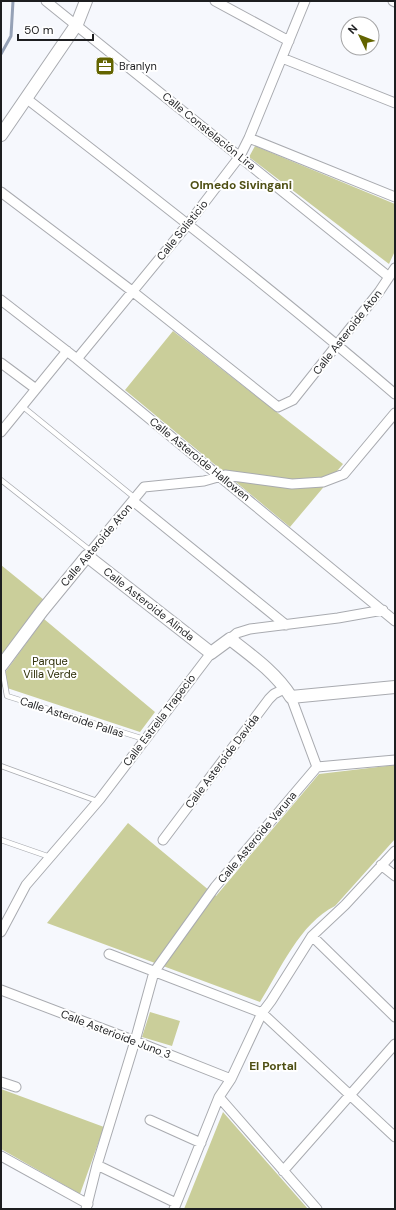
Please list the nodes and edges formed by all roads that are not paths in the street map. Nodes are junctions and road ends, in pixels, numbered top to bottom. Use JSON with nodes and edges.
{"nodes":[{"id":1,"x":46,"y":1,"type":"edge"},
{"id":2,"x":86,"y":1,"type":"edge"},
{"id":3,"x":215,"y":1,"type":"edge"},
{"id":4,"x":305,"y":1,"type":"edge"},
{"id":5,"x":76,"y":24,"type":"junction"},
{"id":6,"x":289,"y":41,"type":"junction"},
{"id":7,"x":282,"y":58,"type":"junction"},
{"id":8,"x":27,"y":99,"type":"junction"},
{"id":9,"x":395,"y":103,"type":"edge"},
{"id":10,"x":1,"y":135,"type":"edge"},
{"id":11,"x":250,"y":138,"type":"junction"},
{"id":12,"x":240,"y":156,"type":"junction"},
{"id":13,"x":1,"y":192,"type":"edge"},
{"id":14,"x":395,"y":197,"type":"edge"},
{"id":15,"x":188,"y":224,"type":"junction"},
{"id":16,"x":395,"y":268,"type":"edge"},
{"id":17,"x":390,"y":277,"type":"junction"},
{"id":18,"x":132,"y":291,"type":"junction"},
{"id":19,"x":1,"y":300,"type":"edge"},
{"id":20,"x":337,"y":344,"type":"junction"},
{"id":21,"x":67,"y":352,"type":"junction"},
{"id":22,"x":77,"y":359,"type":"junction"},
{"id":23,"x":1,"y":363,"type":"edge"},
{"id":24,"x":36,"y":389,"type":"junction"},
{"id":25,"x":395,"y":394,"type":"edge"},
{"id":26,"x":22,"y":406,"type":"junction"},
{"id":27,"x":395,"y":414,"type":"edge"},
{"id":28,"x":1,"y":432,"type":"edge"},
{"id":29,"x":221,"y":476,"type":"junction"},
{"id":30,"x":1,"y":480,"type":"edge"},
{"id":31,"x":134,"y":499,"type":"junction"},
{"id":32,"x":89,"y":554,"type":"junction"},
{"id":33,"x":383,"y":610,"type":"junction"},
{"id":34,"x":395,"y":621,"type":"edge"},
{"id":35,"x":286,"y":624,"type":"junction"},
{"id":36,"x":230,"y":639,"type":"junction"},
{"id":37,"x":211,"y":652,"type":"junction"},
{"id":38,"x":1,"y":666,"type":"edge"},
{"id":39,"x":395,"y":687,"type":"edge"},
{"id":40,"x":288,"y":693,"type":"junction"},
{"id":41,"x":144,"y":739,"type":"junction"},
{"id":42,"x":395,"y":760,"type":"edge"},
{"id":43,"x":1,"y":766,"type":"edge"},
{"id":44,"x":317,"y":767,"type":"junction"},
{"id":45,"x":97,"y":801,"type":"junction"},
{"id":46,"x":1,"y":840,"type":"edge"},
{"id":47,"x":163,"y":840,"type":"dead end"},
{"id":48,"x":395,"y":851,"type":"edge"},
{"id":49,"x":50,"y":857,"type":"junction"},
{"id":50,"x":381,"y":865,"type":"junction"},
{"id":51,"x":395,"y":876,"type":"edge"},
{"id":52,"x":1,"y":932,"type":"edge"},
{"id":53,"x":312,"y":936,"type":"junction"},
{"id":54,"x":109,"y":954,"type":"dead end"},
{"id":55,"x":154,"y":972,"type":"junction"},
{"id":56,"x":1,"y":990,"type":"edge"},
{"id":57,"x":262,"y":1013,"type":"junction"},
{"id":58,"x":395,"y":1017,"type":"edge"},
{"id":59,"x":135,"y":1041,"type":"junction"},
{"id":60,"x":395,"y":1044,"type":"edge"},
{"id":61,"x":231,"y":1080,"type":"junction"},
{"id":62,"x":1,"y":1082,"type":"edge"},
{"id":63,"x":16,"y":1087,"type":"dead end"},
{"id":64,"x":350,"y":1095,"type":"junction"},
{"id":65,"x":219,"y":1097,"type":"junction"},
{"id":66,"x":150,"y":1120,"type":"dead end"},
{"id":67,"x":395,"y":1137,"type":"edge"},
{"id":68,"x":201,"y":1143,"type":"junction"},
{"id":69,"x":1,"y":1156,"type":"edge"},
{"id":70,"x":97,"y":1165,"type":"junction"},
{"id":71,"x":283,"y":1171,"type":"junction"},
{"id":72,"x":87,"y":1206,"type":"edge"},
{"id":73,"x":175,"y":1206,"type":"edge"},
{"id":74,"x":317,"y":1209,"type":"edge"}],
"edges":[{"from":1,"to":5,"type":"street","name":"Calle Constelación Lira"},
{"from":2,"to":5,"type":"street"},
{"from":3,"to":6,"type":"street"},
{"from":4,"to":6,"type":"street","name":"Calle Solisticio"},
{"from":5,"to":8,"type":"street"},
{"from":5,"to":12,"type":"street","name":"Calle Constelación Lira"},
{"from":6,"to":7,"type":"street","name":"Calle Solisticio"},
{"from":7,"to":9,"type":"street"},
{"from":7,"to":11,"type":"street","name":"Calle Solisticio"},
{"from":8,"to":10,"type":"street"},
{"from":8,"to":15,"type":"street"},
{"from":11,"to":12,"type":"street","name":"Calle Solisticio"},
{"from":11,"to":14,"type":"street"},
{"from":12,"to":15,"type":"street","name":"Calle Solisticio"},
{"from":12,"to":17,"type":"street","name":"Calle Constelación Lira"},
{"from":13,"to":18,"type":"street"},
{"from":15,"to":18,"type":"street","name":"Calle Solisticio"},
{"from":15,"to":20,"type":"street"},
{"from":16,"to":17,"type":"street","name":"Calle Asteroide Aton"},
{"from":17,"to":20,"type":"street","name":"Calle Asteroide Aton"},
{"from":18,"to":20,"type":"street","name":"Calle Asteroide Aton"},
{"from":18,"to":22,"type":"street","name":"Calle Solisticio"},
{"from":19,"to":21,"type":"street","name":"Calle Asteroide Hallowen"},
{"from":20,"to":25,"type":"street"},
{"from":21,"to":22,"type":"street","name":"Calle Asteroide Hallowen"},
{"from":21,"to":24,"type":"street"},
{"from":22,"to":29,"type":"street","name":"Calle Asteroide Hallowen"},
{"from":23,"to":24,"type":"street"},
{"from":24,"to":26,"type":"street"},
{"from":26,"to":28,"type":"street"},
{"from":26,"to":31,"type":"lane"},
{"from":27,"to":29,"type":"street","name":"Calle Asteroide Aton"},
{"from":29,"to":31,"type":"street","name":"Calle Asteroide Aton"},
{"from":29,"to":33,"type":"street","name":"Calle Asteroide Hallowen"},
{"from":30,"to":32,"type":"lane","name":"Calle Asteroide Alinda"},
{"from":31,"to":32,"type":"street","name":"Calle Asteroide Aton"},
{"from":31,"to":35,"type":"street"},
{"from":32,"to":37,"type":"street","name":"Calle Asteroide Alinda"},
{"from":32,"to":38,"type":"street","name":"Calle Asteroide Aton"},
{"from":33,"to":34,"type":"street","name":"Calle Asteroide Hallowen"},
{"from":33,"to":35,"type":"street","name":"Calle Estrella Trapecio"},
{"from":35,"to":36,"type":"street","name":"Calle Estrella Trapecio"},
{"from":36,"to":37,"type":"street","name":"Calle Estrella Trapecio"},
{"from":36,"to":40,"type":"street"},
{"from":37,"to":41,"type":"street","name":"Calle Estrella Trapecio"},
{"from":38,"to":41,"type":"lane","name":"Calle Asteroide Pallas"},
{"from":39,"to":40,"type":"street","name":"Calle Asteroide Davida"},
{"from":40,"to":44,"type":"street"},
{"from":40,"to":47,"type":"street","name":"Calle Asteroide Davida"},
{"from":41,"to":45,"type":"street","name":"Calle Estrella Trapecio"},
{"from":42,"to":44,"type":"street"},
{"from":43,"to":45,"type":"lane"},
{"from":44,"to":55,"type":"street","name":"Calle Asteroide Varuna"},
{"from":45,"to":49,"type":"street","name":"Calle Estrella Trapecio"},
{"from":46,"to":49,"type":"lane"},
{"from":48,"to":50,"type":"street"},
{"from":49,"to":52,"type":"street","name":"Calle Estrella Trapecio"},
{"from":50,"to":51,"type":"street"},
{"from":50,"to":53,"type":"street"},
{"from":53,"to":57,"type":"street"},
{"from":53,"to":58,"type":"street"},
{"from":54,"to":55,"type":"street"},
{"from":55,"to":57,"type":"street"},
{"from":55,"to":59,"type":"street","name":"Calle Asteroide Varuna"},
{"from":56,"to":59,"type":"street","name":"Calle Asterioide Juno 3"},
{"from":57,"to":61,"type":"street"},
{"from":57,"to":64,"type":"street"},
{"from":59,"to":61,"type":"street","name":"Calle Asterioide Juno 3"},
{"from":59,"to":70,"type":"street","name":"Calle Asteroide Varuna"},
{"from":60,"to":64,"type":"street"},
{"from":61,"to":65,"type":"street"},
{"from":62,"to":63,"type":"street"},
{"from":64,"to":67,"type":"street"},
{"from":64,"to":71,"type":"street"},
{"from":65,"to":68,"type":"street"},
{"from":65,"to":71,"type":"street"},
{"from":66,"to":68,"type":"street"},
{"from":68,"to":73,"type":"street"},
{"from":69,"to":72,"type":"street"},
{"from":70,"to":72,"type":"street","name":"Calle Asteroide Varuna"},
{"from":70,"to":73,"type":"street"},
{"from":71,"to":74,"type":"street"}]}
